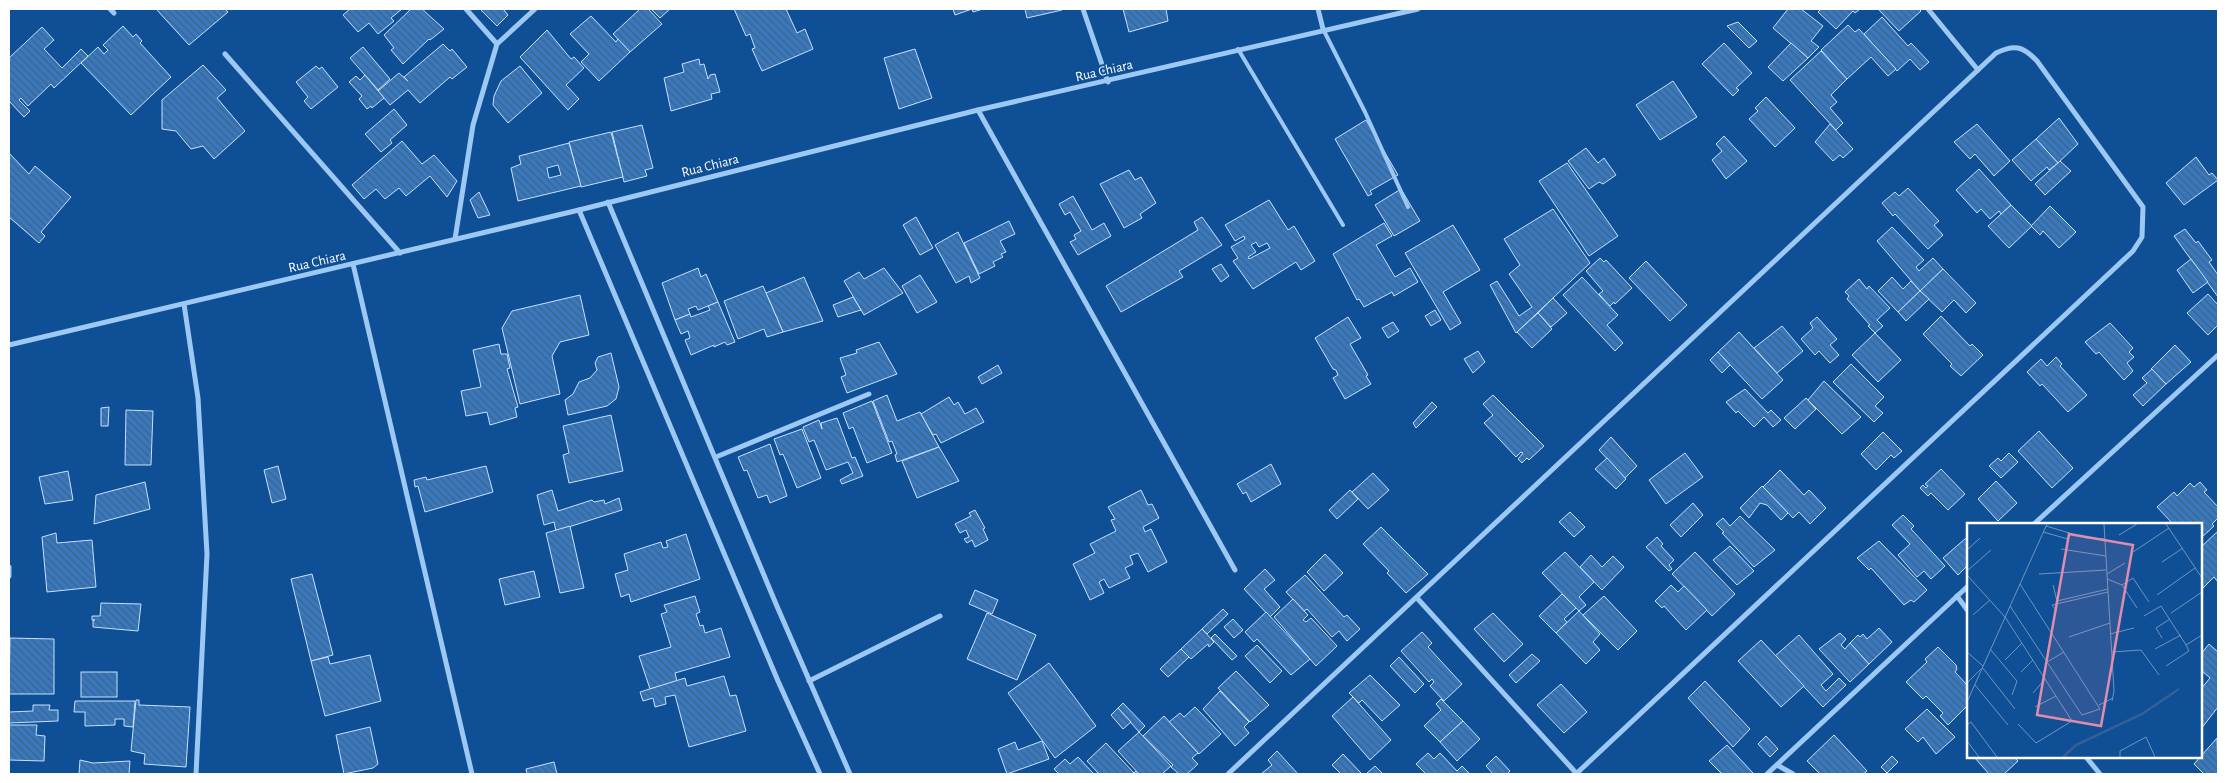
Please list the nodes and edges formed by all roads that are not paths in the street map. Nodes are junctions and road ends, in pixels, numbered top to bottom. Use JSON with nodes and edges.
{"nodes":[{"id":1,"x":466,"y":9,"type":"edge"},
{"id":2,"x":536,"y":9,"type":"edge"},
{"id":3,"x":1083,"y":9,"type":"edge"},
{"id":4,"x":1318,"y":9,"type":"edge"},
{"id":5,"x":1418,"y":9,"type":"edge"},
{"id":6,"x":1928,"y":9,"type":"edge"},
{"id":7,"x":1323,"y":29,"type":"junction"},
{"id":8,"x":497,"y":44,"type":"junction"},
{"id":9,"x":1237,"y":48,"type":"junction"},
{"id":10,"x":225,"y":54,"type":"dead end"},
{"id":11,"x":1978,"y":70,"type":"junction"},
{"id":12,"x":1108,"y":82,"type":"junction"},
{"id":13,"x":978,"y":110,"type":"junction"},
{"id":14,"x":608,"y":202,"type":"junction"},
{"id":15,"x":1408,"y":207,"type":"dead end"},
{"id":16,"x":579,"y":210,"type":"junction"},
{"id":17,"x":1343,"y":225,"type":"dead end"},
{"id":18,"x":455,"y":239,"type":"junction"},
{"id":19,"x":400,"y":253,"type":"junction"},
{"id":20,"x":352,"y":264,"type":"junction"},
{"id":21,"x":184,"y":304,"type":"junction"},
{"id":22,"x":9,"y":345,"type":"edge"},
{"id":23,"x":2218,"y":356,"type":"edge"},
{"id":24,"x":869,"y":394,"type":"dead end"},
{"id":25,"x":716,"y":457,"type":"junction"},
{"id":26,"x":2035,"y":523,"type":"edge"},
{"id":27,"x":9,"y":567,"type":"edge"},
{"id":28,"x":1235,"y":570,"type":"dead end"},
{"id":29,"x":9,"y":576,"type":"edge"},
{"id":30,"x":1967,"y":587,"type":"edge"},
{"id":31,"x":1957,"y":596,"type":"junction"},
{"id":32,"x":1417,"y":598,"type":"junction"},
{"id":33,"x":1967,"y":610,"type":"edge"},
{"id":34,"x":940,"y":616,"type":"dead end"},
{"id":35,"x":809,"y":681,"type":"junction"},
{"id":36,"x":2087,"y":758,"type":"edge"},
{"id":37,"x":1777,"y":765,"type":"junction"},
{"id":38,"x":196,"y":774,"type":"edge"},
{"id":39,"x":472,"y":774,"type":"edge"},
{"id":40,"x":820,"y":774,"type":"edge"},
{"id":41,"x":850,"y":774,"type":"edge"},
{"id":42,"x":1228,"y":774,"type":"edge"},
{"id":43,"x":1577,"y":774,"type":"edge"},
{"id":44,"x":1767,"y":774,"type":"edge"},
{"id":45,"x":1793,"y":774,"type":"edge"},
{"id":46,"x":2100,"y":774,"type":"edge"}],
"edges":[{"from":1,"to":8,"type":"street"},
{"from":2,"to":8,"type":"street"},
{"from":3,"to":12,"type":"street"},
{"from":4,"to":7,"type":"street"},
{"from":5,"to":7,"type":"street","name":"Rua Chiara"},
{"from":6,"to":11,"type":"street"},
{"from":7,"to":9,"type":"street","name":"Rua Chiara"},
{"from":7,"to":15,"type":"lane"},
{"from":8,"to":18,"type":"street"},
{"from":9,"to":12,"type":"street","name":"Rua Chiara"},
{"from":9,"to":17,"type":"lane"},
{"from":10,"to":19,"type":"street"},
{"from":11,"to":32,"type":"street"},
{"from":11,"to":43,"type":"street"},
{"from":12,"to":13,"type":"street","name":"Rua Chiara"},
{"from":13,"to":14,"type":"street","name":"Rua Chiara"},
{"from":13,"to":28,"type":"street"},
{"from":14,"to":16,"type":"street","name":"Rua Chiara"},
{"from":14,"to":25,"type":"street"},
{"from":16,"to":18,"type":"street","name":"Rua Chiara"},
{"from":16,"to":40,"type":"street"},
{"from":18,"to":19,"type":"street","name":"Rua Chiara"},
{"from":19,"to":20,"type":"street","name":"Rua Chiara"},
{"from":20,"to":21,"type":"street","name":"Rua Chiara"},
{"from":20,"to":39,"type":"street"},
{"from":21,"to":22,"type":"street","name":"Rua Chiara"},
{"from":21,"to":38,"type":"street"},
{"from":23,"to":26,"type":"street"},
{"from":24,"to":25,"type":"street"},
{"from":25,"to":35,"type":"street"},
{"from":27,"to":29,"type":"street"},
{"from":30,"to":31,"type":"street"},
{"from":31,"to":33,"type":"street"},
{"from":31,"to":37,"type":"street"},
{"from":32,"to":42,"type":"street"},
{"from":32,"to":43,"type":"street"},
{"from":34,"to":35,"type":"street"},
{"from":35,"to":41,"type":"street"},
{"from":36,"to":46,"type":"street"},
{"from":37,"to":44,"type":"street"},
{"from":37,"to":45,"type":"street"}]}
